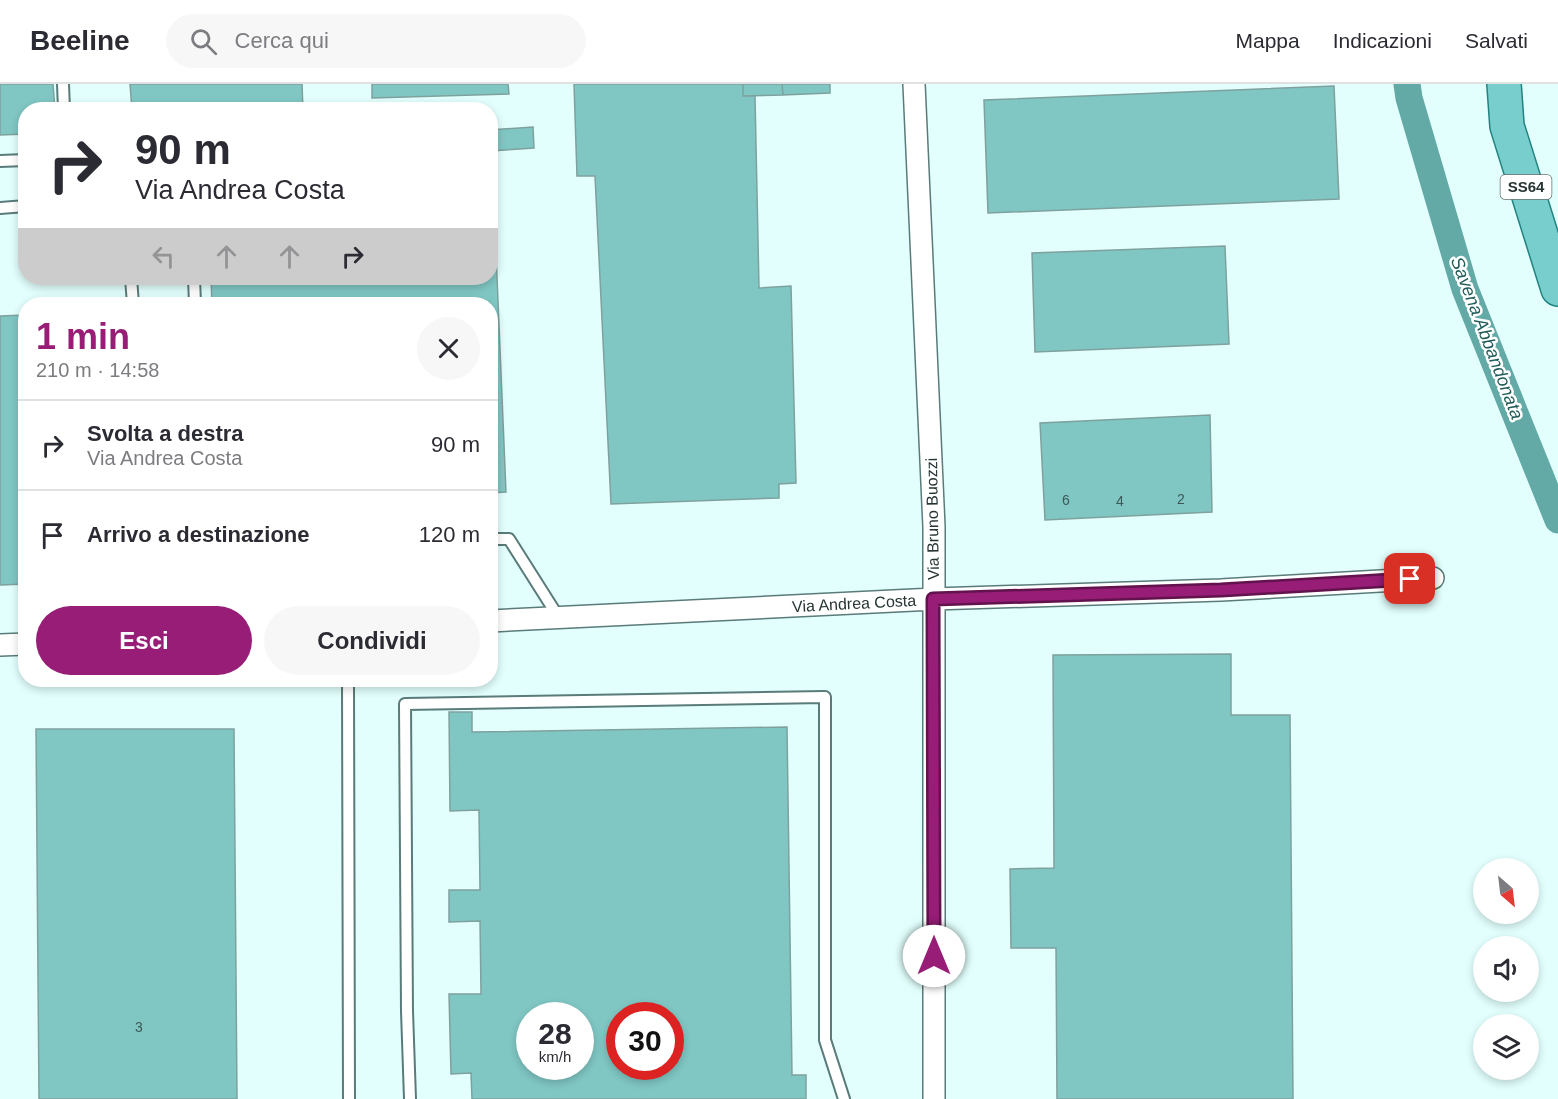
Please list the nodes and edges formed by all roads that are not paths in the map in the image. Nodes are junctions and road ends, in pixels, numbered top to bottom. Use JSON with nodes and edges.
{"nodes":[{"id":1,"x":63,"y":84,"type":"edge"},
{"id":2,"x":914,"y":84,"type":"edge"},
{"id":3,"x":1504,"y":84,"type":"edge"},
{"id":4,"x":64,"y":102,"type":"edge"},
{"id":5,"x":18,"y":160,"type":"edge"},
{"id":6,"x":0,"y":161,"type":"edge"},
{"id":7,"x":18,"y":207,"type":"edge"},
{"id":8,"x":0,"y":208,"type":"edge"},
{"id":9,"x":1558,"y":289,"type":"edge"},
{"id":10,"x":498,"y":539,"type":"edge"},
{"id":11,"x":1433,"y":578,"type":"dead end"},
{"id":12,"x":933,"y":599,"type":"junction"},
{"id":13,"x":559,"y":618,"type":"junction"},
{"id":14,"x":498,"y":621,"type":"edge"},
{"id":15,"x":18,"y":644,"type":"edge"},
{"id":16,"x":0,"y":645,"type":"edge"},
{"id":17,"x":348,"y":687,"type":"edge"},
{"id":18,"x":349,"y":1099,"type":"edge"},
{"id":19,"x":410,"y":1099,"type":"edge"},
{"id":20,"x":844,"y":1099,"type":"edge"},
{"id":21,"x":934,"y":1099,"type":"edge"}],
"edges":[{"from":1,"to":4,"type":"lane"},
{"from":2,"to":12,"type":"street","name":"Via Bruno Buozzi"},
{"from":3,"to":9,"type":"main road","number":"SS64"},
{"from":5,"to":6,"type":"lane"},
{"from":7,"to":8,"type":"lane"},
{"from":10,"to":13,"type":"lane"},
{"from":11,"to":12,"type":"street","name":"Via Andrea Costa"},
{"from":12,"to":13,"type":"street","name":"Via Andrea Costa"},
{"from":12,"to":21,"type":"street","name":"Via Bruno Buozzi"},
{"from":13,"to":14,"type":"street","name":"Via Andrea Costa"},
{"from":15,"to":16,"type":"street"},
{"from":17,"to":18,"type":"lane"},
{"from":19,"to":20,"type":"lane"}]}
